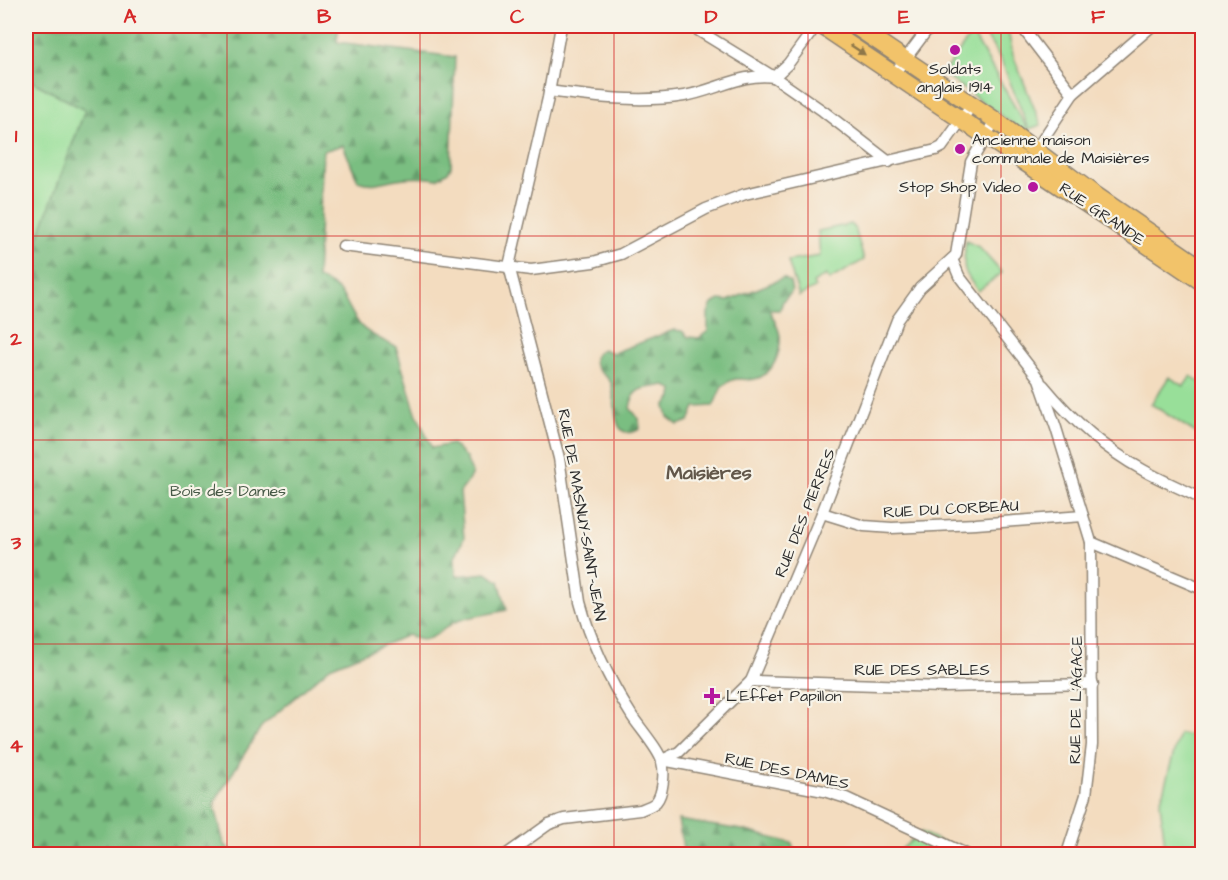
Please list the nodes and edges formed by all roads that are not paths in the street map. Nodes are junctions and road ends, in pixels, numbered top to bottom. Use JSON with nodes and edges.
{"nodes":[{"id":1,"x":561,"y":26,"type":"edge"},
{"id":2,"x":691,"y":26,"type":"edge"},
{"id":3,"x":816,"y":26,"type":"edge"},
{"id":4,"x":822,"y":26,"type":"edge"},
{"id":5,"x":855,"y":26,"type":"edge"},
{"id":6,"x":930,"y":26,"type":"edge"},
{"id":7,"x":1021,"y":26,"type":"edge"},
{"id":8,"x":1152,"y":26,"type":"edge"},
{"id":9,"x":906,"y":60,"type":"junction"},
{"id":10,"x":894,"y":74,"type":"junction"},
{"id":11,"x":774,"y":76,"type":"junction"},
{"id":12,"x":549,"y":91,"type":"junction"},
{"id":13,"x":1073,"y":94,"type":"junction"},
{"id":14,"x":972,"y":105,"type":"junction"},
{"id":15,"x":961,"y":120,"type":"junction"},
{"id":16,"x":995,"y":120,"type":"junction"},
{"id":17,"x":985,"y":136,"type":"junction"},
{"id":18,"x":1035,"y":151,"type":"junction"},
{"id":19,"x":889,"y":162,"type":"junction"},
{"id":20,"x":343,"y":246,"type":"dead end"},
{"id":21,"x":952,"y":259,"type":"junction"},
{"id":22,"x":509,"y":266,"type":"junction"},
{"id":23,"x":1203,"y":268,"type":"edge"},
{"id":24,"x":1203,"y":282,"type":"edge"},
{"id":25,"x":1039,"y":379,"type":"junction"},
{"id":26,"x":1203,"y":499,"type":"edge"},
{"id":27,"x":822,"y":513,"type":"junction"},
{"id":28,"x":1083,"y":516,"type":"junction"},
{"id":29,"x":1090,"y":542,"type":"junction"},
{"id":30,"x":1203,"y":589,"type":"edge"},
{"id":31,"x":751,"y":681,"type":"junction"},
{"id":32,"x":1093,"y":684,"type":"junction"},
{"id":33,"x":662,"y":760,"type":"junction"},
{"id":34,"x":507,"y":855,"type":"edge"},
{"id":35,"x":966,"y":855,"type":"edge"},
{"id":36,"x":1067,"y":855,"type":"edge"}],
"edges":[{"from":1,"to":12,"type":"street","name":"RUE DE MASNUY-SAINT-JEAN"},
{"from":2,"to":11,"type":"street"},
{"from":3,"to":11,"type":"street"},
{"from":4,"to":10,"type":"main road","name":"RUE GRANDE","one_way":true},
{"from":5,"to":9,"type":"main road","name":"RUE GRANDE"},
{"from":6,"to":9,"type":"street"},
{"from":7,"to":13,"type":"street"},
{"from":8,"to":13,"type":"street"},
{"from":9,"to":10,"type":"street"},
{"from":9,"to":14,"type":"main road","name":"RUE GRANDE"},
{"from":10,"to":15,"type":"main road","name":"RUE GRANDE"},
{"from":11,"to":12,"type":"street"},
{"from":11,"to":19,"type":"street"},
{"from":12,"to":22,"type":"street","name":"RUE DE MASNUY-SAINT-JEAN"},
{"from":13,"to":18,"type":"street"},
{"from":14,"to":15,"type":"street"},
{"from":14,"to":16,"type":"main road","name":"RUE GRANDE"},
{"from":15,"to":17,"type":"main road","name":"RUE GRANDE"},
{"from":15,"to":19,"type":"street"},
{"from":16,"to":17,"type":"street"},
{"from":16,"to":18,"type":"main road","name":"RUE GRANDE"},
{"from":17,"to":21,"type":"street"},
{"from":17,"to":24,"type":"main road","name":"RUE GRANDE"},
{"from":18,"to":23,"type":"main road","name":"RUE GRANDE"},
{"from":19,"to":22,"type":"street"},
{"from":20,"to":22,"type":"street"},
{"from":21,"to":25,"type":"street","name":"RUE DE L'AGACE"},
{"from":21,"to":27,"type":"street","name":"RUE DES PIERRES"},
{"from":22,"to":33,"type":"street","name":"RUE DE MASNUY-SAINT-JEAN"},
{"from":25,"to":26,"type":"street","name":"RUE DE L'AGACE"},
{"from":25,"to":28,"type":"street","name":"RUE DE L'AGACE"},
{"from":27,"to":28,"type":"street","name":"RUE DU CORBEAU"},
{"from":27,"to":31,"type":"street","name":"RUE DES PIERRES"},
{"from":28,"to":29,"type":"street","name":"RUE DE L'AGACE"},
{"from":29,"to":30,"type":"street"},
{"from":29,"to":32,"type":"street","name":"RUE DE L'AGACE"},
{"from":31,"to":32,"type":"street","name":"RUE DES SABLES"},
{"from":31,"to":33,"type":"street","name":"RUE DES PIERRES"},
{"from":32,"to":36,"type":"street","name":"RUE DE L'AGACE"},
{"from":33,"to":34,"type":"street"},
{"from":33,"to":35,"type":"street","name":"RUE DES DAMES"}]}
